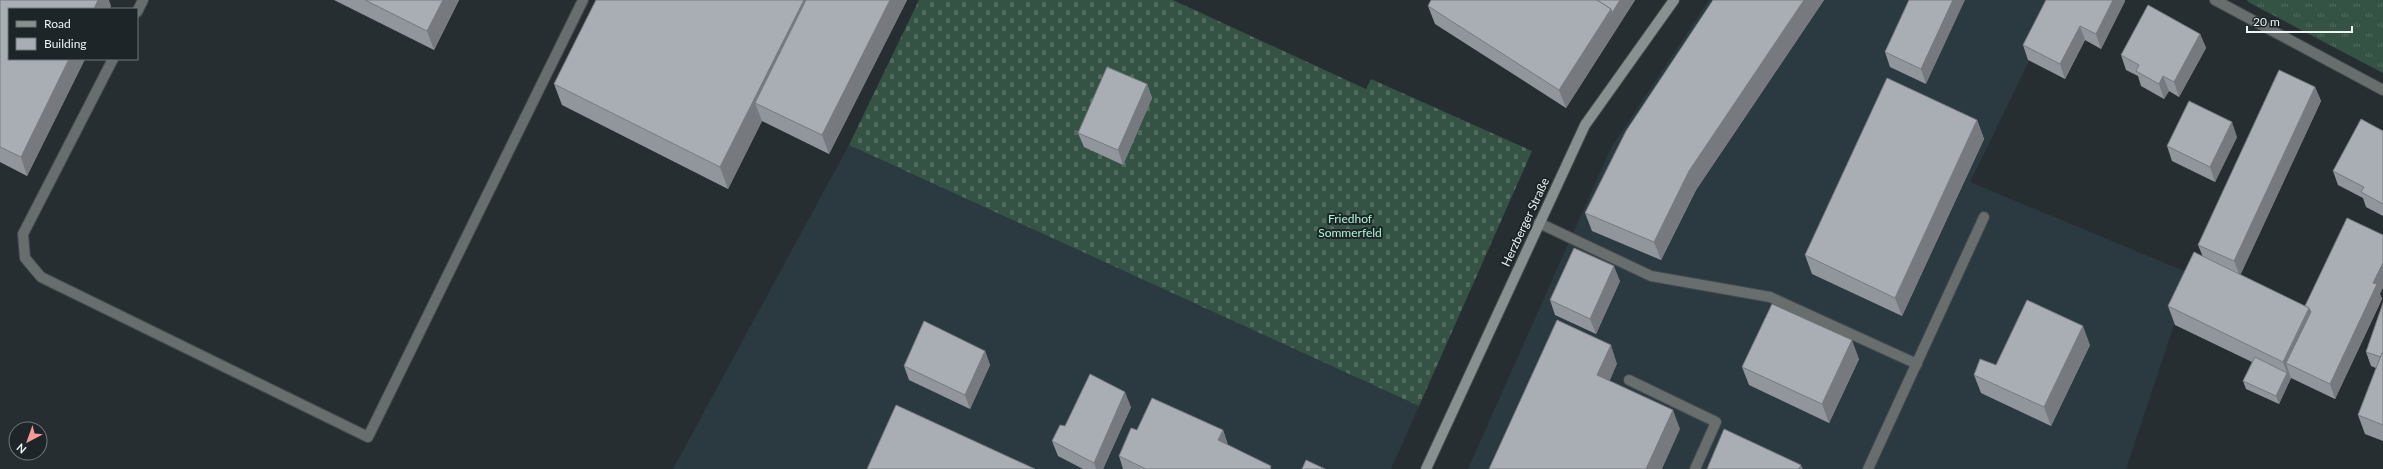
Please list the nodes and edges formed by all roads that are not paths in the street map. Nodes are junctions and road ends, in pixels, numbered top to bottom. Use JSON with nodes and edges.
{"nodes":[{"id":1,"x":143,"y":0,"type":"edge"},
{"id":2,"x":1674,"y":0,"type":"edge"},
{"id":3,"x":581,"y":1,"type":"edge"},
{"id":4,"x":2218,"y":1,"type":"edge"},
{"id":5,"x":138,"y":10,"type":"edge"},
{"id":6,"x":112,"y":60,"type":"edge"},
{"id":7,"x":2383,"y":90,"type":"edge"},
{"id":8,"x":1984,"y":217,"type":"dead end"},
{"id":9,"x":1539,"y":223,"type":"junction"},
{"id":10,"x":1917,"y":364,"type":"junction"},
{"id":11,"x":1629,"y":380,"type":"dead end"},
{"id":12,"x":1426,"y":469,"type":"edge"},
{"id":13,"x":1694,"y":469,"type":"edge"},
{"id":14,"x":1868,"y":469,"type":"edge"}],
"edges":[{"from":1,"to":5,"type":"street"},
{"from":2,"to":9,"type":"main road","name":"Herzberger Straße"},
{"from":3,"to":6,"type":"street"},
{"from":4,"to":7,"type":"street"},
{"from":8,"to":10,"type":"street"},
{"from":9,"to":10,"type":"street"},
{"from":9,"to":12,"type":"main road","name":"Herzberger Straße"},
{"from":10,"to":14,"type":"street"},
{"from":11,"to":13,"type":"street"}]}
